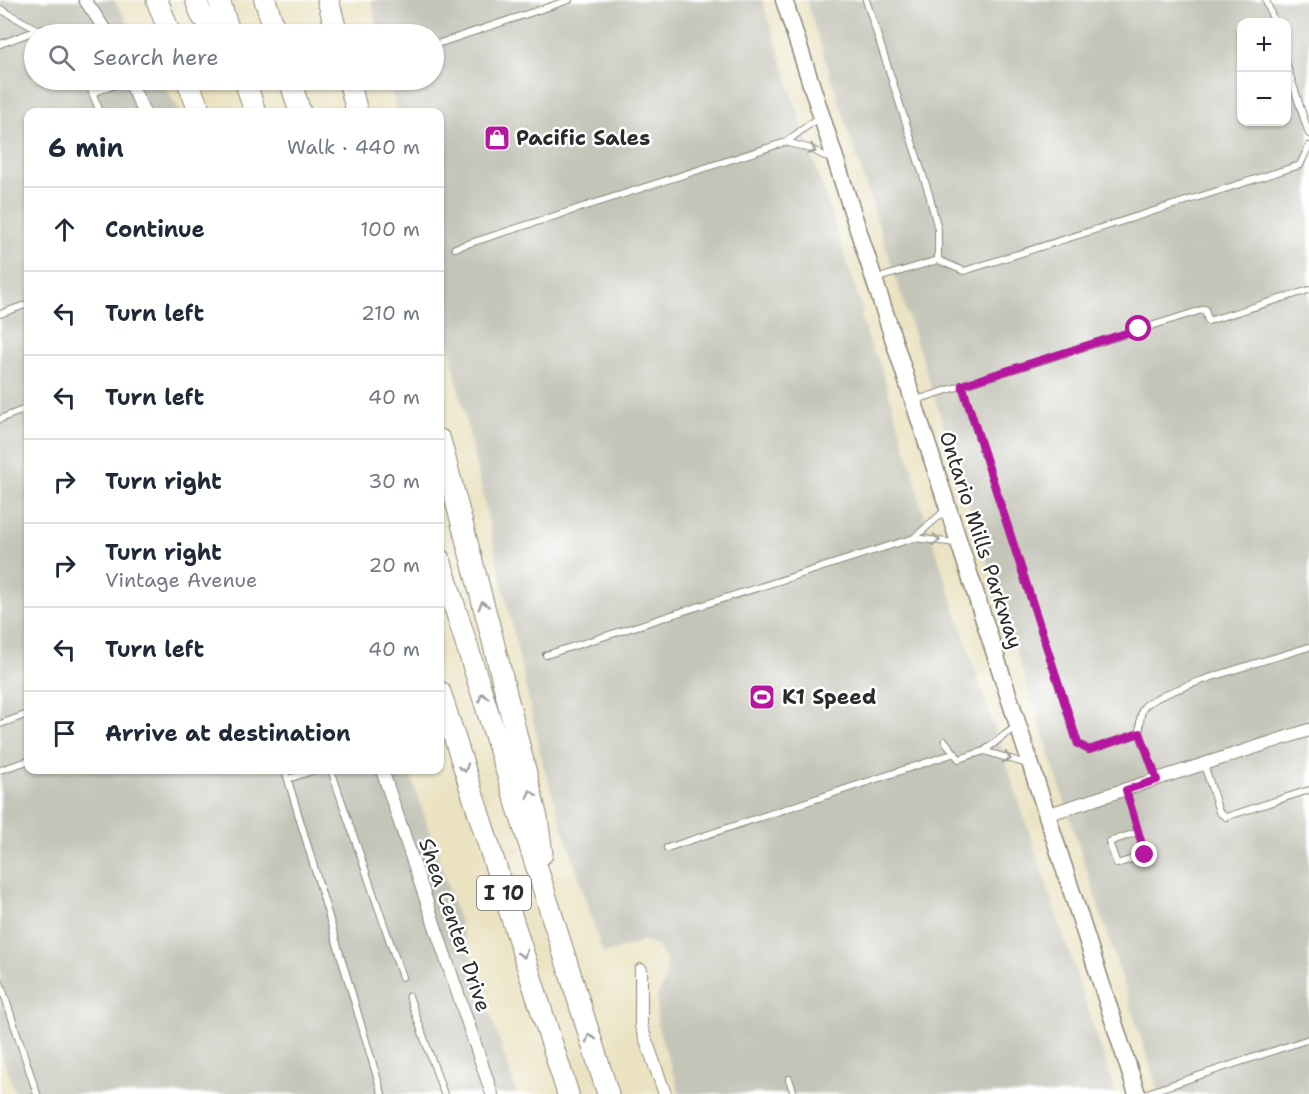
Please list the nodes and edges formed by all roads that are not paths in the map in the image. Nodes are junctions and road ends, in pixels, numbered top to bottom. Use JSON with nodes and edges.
{"nodes":[{"id":1,"x":85,"y":0,"type":"edge"},
{"id":2,"x":157,"y":0,"type":"edge"},
{"id":3,"x":196,"y":0,"type":"edge"},
{"id":4,"x":219,"y":0,"type":"edge"},
{"id":5,"x":265,"y":0,"type":"edge"},
{"id":6,"x":328,"y":0,"type":"edge"},
{"id":7,"x":340,"y":0,"type":"edge"},
{"id":8,"x":569,"y":0,"type":"edge"},
{"id":9,"x":784,"y":0,"type":"edge"},
{"id":10,"x":866,"y":0,"type":"edge"},
{"id":11,"x":1266,"y":0,"type":"edge"},
{"id":12,"x":0,"y":9,"type":"edge"},
{"id":13,"x":1273,"y":18,"type":"edge"},
{"id":14,"x":27,"y":24,"type":"edge"},
{"id":15,"x":101,"y":24,"type":"edge"},
{"id":16,"x":166,"y":24,"type":"edge"},
{"id":17,"x":214,"y":24,"type":"edge"},
{"id":18,"x":225,"y":24,"type":"edge"},
{"id":19,"x":273,"y":24,"type":"edge"},
{"id":20,"x":334,"y":24,"type":"edge"},
{"id":21,"x":345,"y":24,"type":"edge"},
{"id":22,"x":24,"y":35,"type":"edge"},
{"id":23,"x":444,"y":42,"type":"edge"},
{"id":24,"x":0,"y":44,"type":"edge"},
{"id":25,"x":1290,"y":72,"type":"edge"},
{"id":26,"x":91,"y":90,"type":"edge"},
{"id":27,"x":101,"y":90,"type":"edge"},
{"id":28,"x":134,"y":90,"type":"edge"},
{"id":29,"x":191,"y":90,"type":"edge"},
{"id":30,"x":247,"y":90,"type":"edge"},
{"id":31,"x":293,"y":90,"type":"edge"},
{"id":32,"x":352,"y":90,"type":"edge"},
{"id":33,"x":356,"y":90,"type":"edge"},
{"id":34,"x":92,"y":93,"type":"junction"},
{"id":35,"x":98,"y":108,"type":"edge"},
{"id":36,"x":142,"y":108,"type":"edge"},
{"id":37,"x":198,"y":108,"type":"edge"},
{"id":38,"x":254,"y":108,"type":"edge"},
{"id":39,"x":299,"y":108,"type":"edge"},
{"id":40,"x":358,"y":108,"type":"edge"},
{"id":41,"x":358,"y":108,"type":"edge"},
{"id":42,"x":821,"y":116,"type":"junction"},
{"id":43,"x":1309,"y":134,"type":"edge"},
{"id":44,"x":786,"y":142,"type":"junction"},
{"id":45,"x":1309,"y":146,"type":"edge"},
{"id":46,"x":836,"y":162,"type":"junction"},
{"id":47,"x":455,"y":248,"type":"dead end"},
{"id":48,"x":938,"y":260,"type":"junction"},
{"id":49,"x":873,"y":279,"type":"junction"},
{"id":50,"x":1309,"y":290,"type":"edge"},
{"id":51,"x":24,"y":305,"type":"edge"},
{"id":52,"x":0,"y":314,"type":"edge"},
{"id":53,"x":962,"y":385,"type":"junction"},
{"id":54,"x":912,"y":401,"type":"junction"},
{"id":55,"x":24,"y":410,"type":"edge"},
{"id":56,"x":0,"y":419,"type":"edge"},
{"id":57,"x":444,"y":456,"type":"edge"},
{"id":58,"x":947,"y":509,"type":"junction"},
{"id":59,"x":914,"y":538,"type":"junction"},
{"id":60,"x":958,"y":543,"type":"junction"},
{"id":61,"x":444,"y":573,"type":"edge"},
{"id":62,"x":1309,"y":647,"type":"edge"},
{"id":63,"x":546,"y":655,"type":"dead end"},
{"id":64,"x":444,"y":705,"type":"edge"},
{"id":65,"x":24,"y":715,"type":"edge"},
{"id":66,"x":0,"y":724,"type":"edge"},
{"id":67,"x":1017,"y":726,"type":"junction"},
{"id":68,"x":1309,"y":730,"type":"edge"},
{"id":69,"x":1140,"y":733,"type":"junction"},
{"id":70,"x":945,"y":741,"type":"dead end"},
{"id":71,"x":984,"y":752,"type":"junction"},
{"id":72,"x":955,"y":753,"type":"junction"},
{"id":73,"x":24,"y":761,"type":"edge"},
{"id":74,"x":1204,"y":764,"type":"junction"},
{"id":75,"x":1030,"y":765,"type":"junction"},
{"id":76,"x":0,"y":770,"type":"edge"},
{"id":77,"x":286,"y":774,"type":"edge"},
{"id":78,"x":303,"y":774,"type":"edge"},
{"id":79,"x":332,"y":774,"type":"edge"},
{"id":80,"x":382,"y":774,"type":"edge"},
{"id":81,"x":288,"y":779,"type":"junction"},
{"id":82,"x":1157,"y":780,"type":"junction"},
{"id":83,"x":1126,"y":790,"type":"junction"},
{"id":84,"x":1309,"y":790,"type":"edge"},
{"id":85,"x":1046,"y":815,"type":"junction"},
{"id":86,"x":1138,"y":832,"type":"junction"},
{"id":87,"x":667,"y":848,"type":"dead end"},
{"id":88,"x":550,"y":914,"type":"junction"},
{"id":89,"x":641,"y":970,"type":"dead end"},
{"id":90,"x":402,"y":977,"type":"dead end"},
{"id":91,"x":0,"y":982,"type":"edge"},
{"id":92,"x":409,"y":996,"type":"dead end"},
{"id":93,"x":1309,"y":1039,"type":"edge"},
{"id":94,"x":789,"y":1079,"type":"dead end"},
{"id":95,"x":38,"y":1094,"type":"edge"},
{"id":96,"x":382,"y":1094,"type":"edge"},
{"id":97,"x":444,"y":1094,"type":"edge"},
{"id":98,"x":492,"y":1094,"type":"edge"},
{"id":99,"x":568,"y":1094,"type":"edge"},
{"id":100,"x":608,"y":1094,"type":"edge"},
{"id":101,"x":664,"y":1094,"type":"edge"},
{"id":102,"x":794,"y":1094,"type":"edge"},
{"id":103,"x":1137,"y":1094,"type":"edge"},
{"id":104,"x":1144,"y":1094,"type":"edge"}],
"edges":[{"from":1,"to":15,"type":"street"},
{"from":2,"to":16,"type":"highway"},
{"from":3,"to":17,"type":"highway"},
{"from":4,"to":18,"type":"highway"},
{"from":5,"to":19,"type":"highway"},
{"from":6,"to":20,"type":"highway"},
{"from":7,"to":21,"type":"highway"},
{"from":8,"to":23,"type":"lane"},
{"from":9,"to":42,"type":"main road","name":"Ontario Mills Parkway"},
{"from":10,"to":48,"type":"lane"},
{"from":11,"to":13,"type":"lane"},
{"from":12,"to":14,"type":"lane"},
{"from":22,"to":24,"type":"lane"},
{"from":25,"to":43,"type":"lane"},
{"from":26,"to":34,"type":"lane"},
{"from":27,"to":34,"type":"lane"},
{"from":28,"to":36,"type":"street"},
{"from":29,"to":37,"type":"highway"},
{"from":30,"to":38,"type":"highway"},
{"from":31,"to":39,"type":"highway"},
{"from":32,"to":40,"type":"highway"},
{"from":33,"to":41,"type":"highway"},
{"from":34,"to":35,"type":"lane"},
{"from":42,"to":44,"type":"lane"},
{"from":42,"to":46,"type":"main road","name":"Ontario Mills Parkway"},
{"from":44,"to":46,"type":"lane","one_way":true},
{"from":44,"to":47,"type":"lane"},
{"from":45,"to":48,"type":"lane"},
{"from":46,"to":49,"type":"main road","name":"Ontario Mills Parkway"},
{"from":48,"to":49,"type":"lane"},
{"from":49,"to":54,"type":"main road","name":"Ontario Mills Parkway"},
{"from":50,"to":53,"type":"lane"},
{"from":51,"to":52,"type":"lane"},
{"from":53,"to":54,"type":"lane"},
{"from":53,"to":69,"type":"lane"},
{"from":54,"to":58,"type":"main road","name":"Ontario Mills Parkway"},
{"from":55,"to":56,"type":"lane"},
{"from":88,"to":57,"type":"highway","one_way":true},
{"from":58,"to":59,"type":"lane"},
{"from":58,"to":60,"type":"main road","name":"Ontario Mills Parkway"},
{"from":59,"to":60,"type":"lane","one_way":true},
{"from":59,"to":63,"type":"lane"},
{"from":60,"to":67,"type":"main road","name":"Ontario Mills Parkway"},
{"from":88,"to":61,"type":"highway","number":"I 10","one_way":true},
{"from":62,"to":69,"type":"lane"},
{"from":64,"to":99,"type":"highway","number":"I 10","one_way":true},
{"from":65,"to":66,"type":"lane"},
{"from":67,"to":71,"type":"lane"},
{"from":67,"to":75,"type":"main road","name":"Ontario Mills Parkway"},
{"from":68,"to":74,"type":"street"},
{"from":69,"to":82,"type":"lane"},
{"from":70,"to":72,"type":"lane"},
{"from":71,"to":72,"type":"lane"},
{"from":71,"to":75,"type":"lane","one_way":true},
{"from":72,"to":87,"type":"lane"},
{"from":73,"to":76,"type":"lane"},
{"from":74,"to":82,"type":"street"},
{"from":74,"to":84,"type":"lane"},
{"from":75,"to":85,"type":"main road","name":"Ontario Mills Parkway"},
{"from":77,"to":81,"type":"lane"},
{"from":78,"to":81,"type":"lane"},
{"from":79,"to":90,"type":"lane"},
{"from":80,"to":98,"type":"street","name":"Shea Center Drive"},
{"from":81,"to":96,"type":"lane"},
{"from":82,"to":83,"type":"street"},
{"from":83,"to":85,"type":"street"},
{"from":83,"to":86,"type":"lane"},
{"from":85,"to":103,"type":"main road","name":"Ontario Mills Parkway"},
{"from":86,"to":86,"type":"lane"},
{"from":100,"to":88,"type":"highway","number":"I 10","one_way":true},
{"from":89,"to":101,"type":"street"},
{"from":91,"to":95,"type":"lane"},
{"from":92,"to":97,"type":"lane"},
{"from":93,"to":104,"type":"lane"},
{"from":94,"to":102,"type":"lane"}]}
